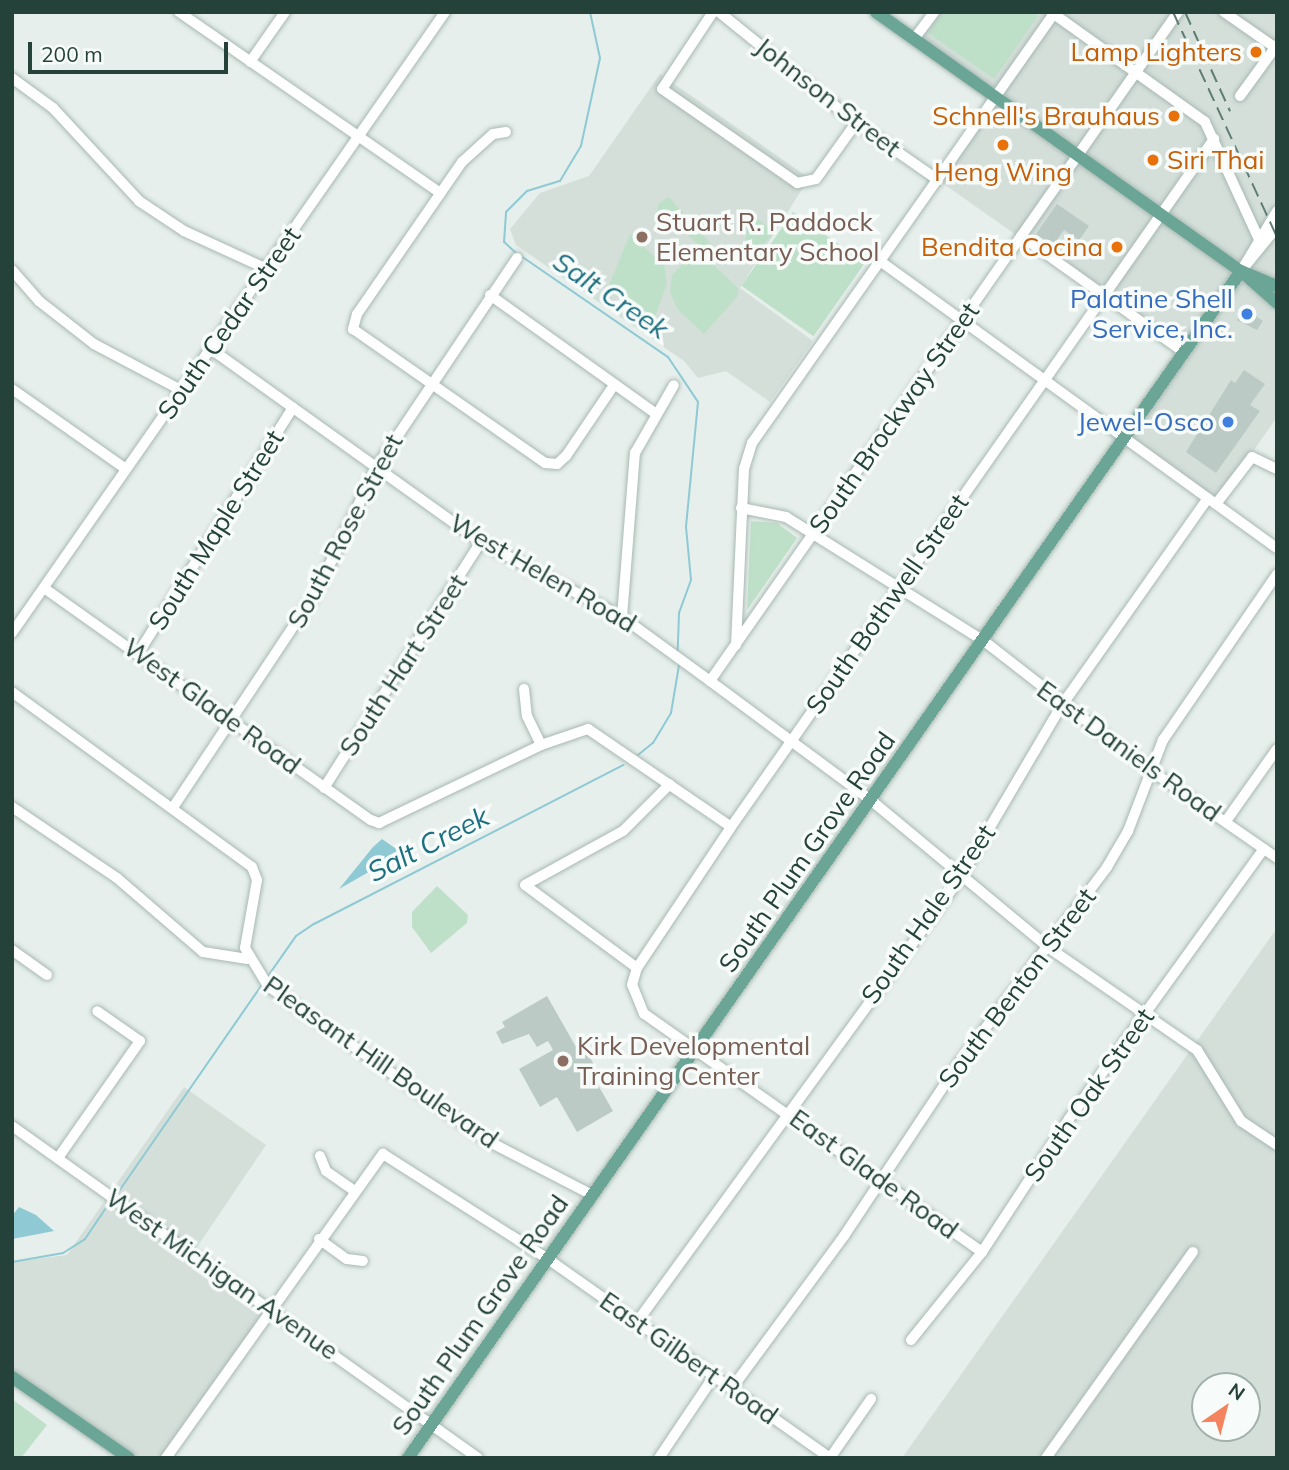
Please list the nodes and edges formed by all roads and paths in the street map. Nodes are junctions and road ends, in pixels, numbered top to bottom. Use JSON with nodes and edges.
{"nodes":[{"id":1,"x":179,"y":12,"type":"edge"},
{"id":2,"x":285,"y":12,"type":"edge"},
{"id":3,"x":446,"y":12,"type":"edge"},
{"id":4,"x":713,"y":12,"type":"edge"},
{"id":5,"x":719,"y":12,"type":"edge"},
{"id":6,"x":876,"y":12,"type":"edge"},
{"id":7,"x":934,"y":12,"type":"edge"},
{"id":8,"x":1178,"y":12,"type":"edge"},
{"id":9,"x":1223,"y":12,"type":"edge"},
{"id":10,"x":1054,"y":13,"type":"edge"},
{"id":11,"x":915,"y":39,"type":"junction"},
{"id":12,"x":1276,"y":47,"type":"edge"},
{"id":13,"x":250,"y":62,"type":"junction"},
{"id":14,"x":1136,"y":72,"type":"junction"},
{"id":15,"x":12,"y":78,"type":"edge"},
{"id":16,"x":1240,"y":96,"type":"dead end"},
{"id":17,"x":996,"y":97,"type":"junction"},
{"id":18,"x":856,"y":123,"type":"junction"},
{"id":19,"x":506,"y":132,"type":"dead end"},
{"id":20,"x":359,"y":139,"type":"junction"},
{"id":21,"x":1214,"y":139,"type":"junction"},
{"id":22,"x":1077,"y":156,"type":"junction"},
{"id":23,"x":938,"y":180,"type":"junction"},
{"id":24,"x":440,"y":193,"type":"junction"},
{"id":25,"x":1277,"y":211,"type":"edge"},
{"id":26,"x":1159,"y":213,"type":"junction"},
{"id":27,"x":1277,"y":227,"type":"edge"},
{"id":28,"x":1021,"y":236,"type":"junction"},
{"id":29,"x":1258,"y":237,"type":"junction"},
{"id":30,"x":517,"y":258,"type":"dead end"},
{"id":31,"x":880,"y":261,"type":"junction"},
{"id":32,"x":267,"y":269,"type":"junction"},
{"id":33,"x":12,"y":270,"type":"edge"},
{"id":34,"x":1241,"y":271,"type":"junction"},
{"id":35,"x":1277,"y":286,"type":"edge"},
{"id":36,"x":1103,"y":294,"type":"junction"},
{"id":37,"x":490,"y":295,"type":"junction"},
{"id":38,"x":1277,"y":303,"type":"edge"},
{"id":39,"x":964,"y":318,"type":"junction"},
{"id":40,"x":211,"y":349,"type":"junction"},
{"id":41,"x":1185,"y":353,"type":"junction"},
{"id":42,"x":1045,"y":376,"type":"junction"},
{"id":43,"x":428,"y":384,"type":"junction"},
{"id":44,"x":614,"y":384,"type":"junction"},
{"id":45,"x":674,"y":385,"type":"dead end"},
{"id":46,"x":12,"y":389,"type":"edge"},
{"id":47,"x":181,"y":390,"type":"junction"},
{"id":48,"x":293,"y":407,"type":"junction"},
{"id":49,"x":654,"y":413,"type":"junction"},
{"id":50,"x":1127,"y":435,"type":"junction"},
{"id":51,"x":376,"y":468,"type":"junction"},
{"id":52,"x":1277,"y":469,"type":"edge"},
{"id":53,"x":127,"y":470,"type":"junction"},
{"id":54,"x":1212,"y":501,"type":"junction"},
{"id":55,"x":741,"y":508,"type":"junction"},
{"id":56,"x":813,"y":535,"type":"junction"},
{"id":57,"x":481,"y":542,"type":"junction"},
{"id":58,"x":1277,"y":548,"type":"edge"},
{"id":59,"x":1277,"y":574,"type":"edge"},
{"id":60,"x":898,"y":587,"type":"junction"},
{"id":61,"x":44,"y":588,"type":"junction"},
{"id":62,"x":622,"y":617,"type":"junction"},
{"id":63,"x":12,"y":633,"type":"edge"},
{"id":64,"x":984,"y":641,"type":"junction"},
{"id":65,"x":736,"y":645,"type":"junction"},
{"id":66,"x":139,"y":652,"type":"junction"},
{"id":67,"x":710,"y":681,"type":"junction"},
{"id":68,"x":524,"y":689,"type":"dead end"},
{"id":69,"x":12,"y":692,"type":"edge"},
{"id":70,"x":1062,"y":705,"type":"junction"},
{"id":71,"x":235,"y":721,"type":"junction"},
{"id":72,"x":790,"y":743,"type":"junction"},
{"id":73,"x":541,"y":745,"type":"junction"},
{"id":74,"x":1277,"y":749,"type":"edge"},
{"id":75,"x":1150,"y":770,"type":"junction"},
{"id":76,"x":670,"y":783,"type":"junction"},
{"id":77,"x":324,"y":788,"type":"junction"},
{"id":78,"x":872,"y":801,"type":"junction"},
{"id":79,"x":174,"y":806,"type":"junction"},
{"id":80,"x":12,"y":807,"type":"edge"},
{"id":81,"x":1226,"y":821,"type":"junction"},
{"id":82,"x":732,"y":827,"type":"junction"},
{"id":83,"x":1264,"y":849,"type":"junction"},
{"id":84,"x":1277,"y":858,"type":"edge"},
{"id":85,"x":960,"y":878,"type":"junction"},
{"id":86,"x":1049,"y":948,"type":"junction"},
{"id":87,"x":12,"y":950,"type":"edge"},
{"id":88,"x":247,"y":959,"type":"junction"},
{"id":89,"x":637,"y":968,"type":"junction"},
{"id":90,"x":47,"y":975,"type":"dead end"},
{"id":91,"x":97,"y":1011,"type":"dead end"},
{"id":92,"x":1147,"y":1012,"type":"junction"},
{"id":93,"x":697,"y":1047,"type":"junction"},
{"id":94,"x":792,"y":1114,"type":"junction"},
{"id":95,"x":12,"y":1126,"type":"edge"},
{"id":96,"x":1277,"y":1145,"type":"edge"},
{"id":97,"x":320,"y":1156,"type":"dead end"},
{"id":98,"x":58,"y":1158,"type":"junction"},
{"id":99,"x":882,"y":1180,"type":"junction"},
{"id":100,"x":354,"y":1190,"type":"junction"},
{"id":101,"x":592,"y":1195,"type":"junction"},
{"id":102,"x":319,"y":1239,"type":"junction"},
{"id":103,"x":982,"y":1252,"type":"junction"},
{"id":104,"x":1193,"y":1252,"type":"dead end"},
{"id":105,"x":548,"y":1259,"type":"junction"},
{"id":106,"x":363,"y":1261,"type":"dead end"},
{"id":107,"x":271,"y":1307,"type":"junction"},
{"id":108,"x":638,"y":1322,"type":"junction"},
{"id":109,"x":911,"y":1339,"type":"dead end"},
{"id":110,"x":714,"y":1376,"type":"junction"},
{"id":111,"x":12,"y":1377,"type":"edge"},
{"id":112,"x":732,"y":1388,"type":"junction"},
{"id":113,"x":871,"y":1399,"type":"dead end"},
{"id":114,"x":431,"y":1424,"type":"junction"},
{"id":115,"x":129,"y":1458,"type":"edge"},
{"id":116,"x":166,"y":1458,"type":"edge"},
{"id":117,"x":408,"y":1458,"type":"edge"},
{"id":118,"x":478,"y":1458,"type":"edge"},
{"id":119,"x":659,"y":1458,"type":"edge"},
{"id":120,"x":830,"y":1458,"type":"edge"},
{"id":121,"x":1046,"y":1458,"type":"edge"}],
"edges":[{"from":1,"to":13,"type":"street"},
{"from":2,"to":13,"type":"street"},
{"from":3,"to":20,"type":"street","name":"South Cedar Street"},
{"from":4,"to":18,"type":"street"},
{"from":5,"to":18,"type":"street","name":"Johnson Street"},
{"from":6,"to":11,"type":"main road"},
{"from":7,"to":11,"type":"street"},
{"from":8,"to":14,"type":"street","name":"South Brockway Street"},
{"from":9,"to":12,"type":"street"},
{"from":10,"to":14,"type":"street"},
{"from":10,"to":17,"type":"street"},
{"from":11,"to":17,"type":"main road"},
{"from":12,"to":16,"type":"street"},
{"from":13,"to":20,"type":"street"},
{"from":14,"to":21,"type":"street"},
{"from":14,"to":22,"type":"street","name":"South Brockway Street"},
{"from":15,"to":32,"type":"street"},
{"from":17,"to":22,"type":"main road"},
{"from":17,"to":23,"type":"street"},
{"from":18,"to":23,"type":"street","name":"Johnson Street"},
{"from":19,"to":24,"type":"street"},
{"from":20,"to":24,"type":"street"},
{"from":20,"to":32,"type":"street","name":"South Cedar Street"},
{"from":21,"to":26,"type":"street","name":"South Bothwell Street"},
{"from":21,"to":29,"type":"street"},
{"from":22,"to":26,"type":"main road"},
{"from":22,"to":28,"type":"street","name":"South Brockway Street"},
{"from":23,"to":31,"type":"street"},
{"from":24,"to":43,"type":"street"},
{"from":25,"to":29,"type":"street"},
{"from":26,"to":34,"type":"main road"},
{"from":26,"to":36,"type":"street","name":"South Bothwell Street"},
{"from":27,"to":34,"type":"street"},
{"from":28,"to":36,"type":"street"},
{"from":28,"to":39,"type":"street","name":"South Brockway Street"},
{"from":29,"to":34,"type":"street"},
{"from":30,"to":37,"type":"street","name":"South Rose Street"},
{"from":31,"to":39,"type":"street"},
{"from":31,"to":55,"type":"street"},
{"from":32,"to":40,"type":"street","name":"South Cedar Street"},
{"from":33,"to":47,"type":"street"},
{"from":34,"to":35,"type":"main road"},
{"from":34,"to":38,"type":"main road"},
{"from":34,"to":41,"type":"main road","name":"South Plum Grove Road"},
{"from":36,"to":41,"type":"street"},
{"from":36,"to":42,"type":"street","name":"South Bothwell Street"},
{"from":37,"to":43,"type":"street","name":"South Rose Street"},
{"from":37,"to":44,"type":"street"},
{"from":39,"to":42,"type":"street"},
{"from":39,"to":56,"type":"street","name":"South Brockway Street"},
{"from":40,"to":47,"type":"street","name":"South Cedar Street"},
{"from":40,"to":48,"type":"street","name":"West Helen Road"},
{"from":41,"to":50,"type":"main road","name":"South Plum Grove Road"},
{"from":42,"to":50,"type":"street"},
{"from":42,"to":60,"type":"street","name":"South Bothwell Street"},
{"from":43,"to":44,"type":"street"},
{"from":43,"to":51,"type":"street","name":"South Rose Street"},
{"from":44,"to":49,"type":"street"},
{"from":45,"to":49,"type":"street"},
{"from":46,"to":53,"type":"street"},
{"from":47,"to":53,"type":"street","name":"South Cedar Street"},
{"from":48,"to":51,"type":"street","name":"West Helen Road"},
{"from":48,"to":66,"type":"street","name":"South Maple Street"},
{"from":49,"to":62,"type":"street"},
{"from":50,"to":54,"type":"street"},
{"from":50,"to":64,"type":"main road","name":"South Plum Grove Road"},
{"from":51,"to":57,"type":"street","name":"West Helen Road"},
{"from":51,"to":71,"type":"street","name":"South Rose Street"},
{"from":52,"to":54,"type":"street","name":"South Hale Street"},
{"from":53,"to":61,"type":"street","name":"South Cedar Street"},
{"from":54,"to":58,"type":"street"},
{"from":54,"to":70,"type":"street","name":"South Hale Street"},
{"from":55,"to":56,"type":"street","name":"East Daniels Road"},
{"from":55,"to":65,"type":"street"},
{"from":56,"to":60,"type":"street","name":"East Daniels Road"},
{"from":56,"to":65,"type":"street","name":"South Brockway Street"},
{"from":57,"to":62,"type":"street","name":"West Helen Road"},
{"from":57,"to":77,"type":"street","name":"South Hart Street"},
{"from":59,"to":75,"type":"street","name":"South Benton Street"},
{"from":60,"to":64,"type":"street","name":"East Daniels Road"},
{"from":60,"to":72,"type":"street","name":"South Bothwell Street"},
{"from":61,"to":63,"type":"street","name":"South Cedar Street"},
{"from":61,"to":66,"type":"street","name":"West Glade Road"},
{"from":62,"to":67,"type":"street","name":"West Helen Road"},
{"from":64,"to":70,"type":"street","name":"East Daniels Road"},
{"from":64,"to":78,"type":"main road","name":"South Plum Grove Road"},
{"from":65,"to":67,"type":"street","name":"South Brockway Street"},
{"from":66,"to":71,"type":"street","name":"West Glade Road"},
{"from":67,"to":72,"type":"street","name":"West Helen Road"},
{"from":68,"to":73,"type":"street"},
{"from":69,"to":79,"type":"street","name":"Pleasant Hill Boulevard"},
{"from":70,"to":75,"type":"street","name":"East Daniels Road"},
{"from":70,"to":85,"type":"street","name":"South Hale Street"},
{"from":71,"to":77,"type":"street","name":"West Glade Road"},
{"from":71,"to":79,"type":"street","name":"South Rose Street"},
{"from":72,"to":78,"type":"street","name":"West Helen Road"},
{"from":72,"to":82,"type":"street","name":"South Bothwell Street"},
{"from":73,"to":76,"type":"street"},
{"from":73,"to":77,"type":"street","name":"West Glade Road"},
{"from":74,"to":81,"type":"street"},
{"from":75,"to":81,"type":"street","name":"East Daniels Road"},
{"from":75,"to":86,"type":"street","name":"South Benton Street"},
{"from":76,"to":82,"type":"street"},
{"from":76,"to":89,"type":"street"},
{"from":78,"to":85,"type":"street","name":"West Helen Road"},
{"from":78,"to":93,"type":"main road","name":"South Plum Grove Road"},
{"from":79,"to":88,"type":"street","name":"Pleasant Hill Boulevard"},
{"from":80,"to":88,"type":"street"},
{"from":81,"to":83,"type":"street","name":"East Daniels Road"},
{"from":82,"to":89,"type":"street","name":"South Bothwell Street"},
{"from":83,"to":84,"type":"street","name":"East Daniels Road"},
{"from":83,"to":92,"type":"street","name":"South Oak Street"},
{"from":85,"to":86,"type":"street","name":"West Helen Road"},
{"from":85,"to":94,"type":"street","name":"South Hale Street"},
{"from":86,"to":92,"type":"street","name":"West Helen Road"},
{"from":86,"to":99,"type":"street","name":"South Benton Street"},
{"from":87,"to":90,"type":"street"},
{"from":88,"to":101,"type":"street","name":"Pleasant Hill Boulevard"},
{"from":89,"to":93,"type":"street"},
{"from":91,"to":98,"type":"street"},
{"from":92,"to":96,"type":"street","name":"West Helen Road"},
{"from":92,"to":103,"type":"street","name":"South Oak Street"},
{"from":93,"to":94,"type":"street","name":"East Glade Road"},
{"from":93,"to":101,"type":"main road","name":"South Plum Grove Road"},
{"from":94,"to":99,"type":"street","name":"East Glade Road"},
{"from":94,"to":108,"type":"street","name":"South Hale Street"},
{"from":95,"to":98,"type":"street","name":"West Michigan Avenue"},
{"from":97,"to":100,"type":"street"},
{"from":98,"to":107,"type":"street","name":"West Michigan Avenue"},
{"from":99,"to":103,"type":"street","name":"East Glade Road"},
{"from":99,"to":112,"type":"street","name":"South Benton Street"},
{"from":100,"to":102,"type":"street"},
{"from":100,"to":105,"type":"street","name":"East Gilbert Road"},
{"from":101,"to":105,"type":"main road","name":"South Plum Grove Road"},
{"from":102,"to":106,"type":"street"},
{"from":102,"to":107,"type":"street"},
{"from":103,"to":109,"type":"street","name":"South Oak Street"},
{"from":104,"to":121,"type":"street"},
{"from":105,"to":108,"type":"street","name":"East Gilbert Road"},
{"from":105,"to":114,"type":"main road","name":"South Plum Grove Road"},
{"from":107,"to":114,"type":"street","name":"West Michigan Avenue"},
{"from":107,"to":116,"type":"street"},
{"from":108,"to":110,"type":"street","name":"East Gilbert Road"},
{"from":110,"to":112,"type":"street","name":"East Gilbert Road"},
{"from":110,"to":119,"type":"street"},
{"from":111,"to":115,"type":"main road"},
{"from":112,"to":120,"type":"street","name":"East Gilbert Road"},
{"from":113,"to":120,"type":"street"},
{"from":114,"to":117,"type":"main road","name":"South Plum Grove Road"},
{"from":114,"to":118,"type":"street","name":"West Michigan Avenue"}]}
